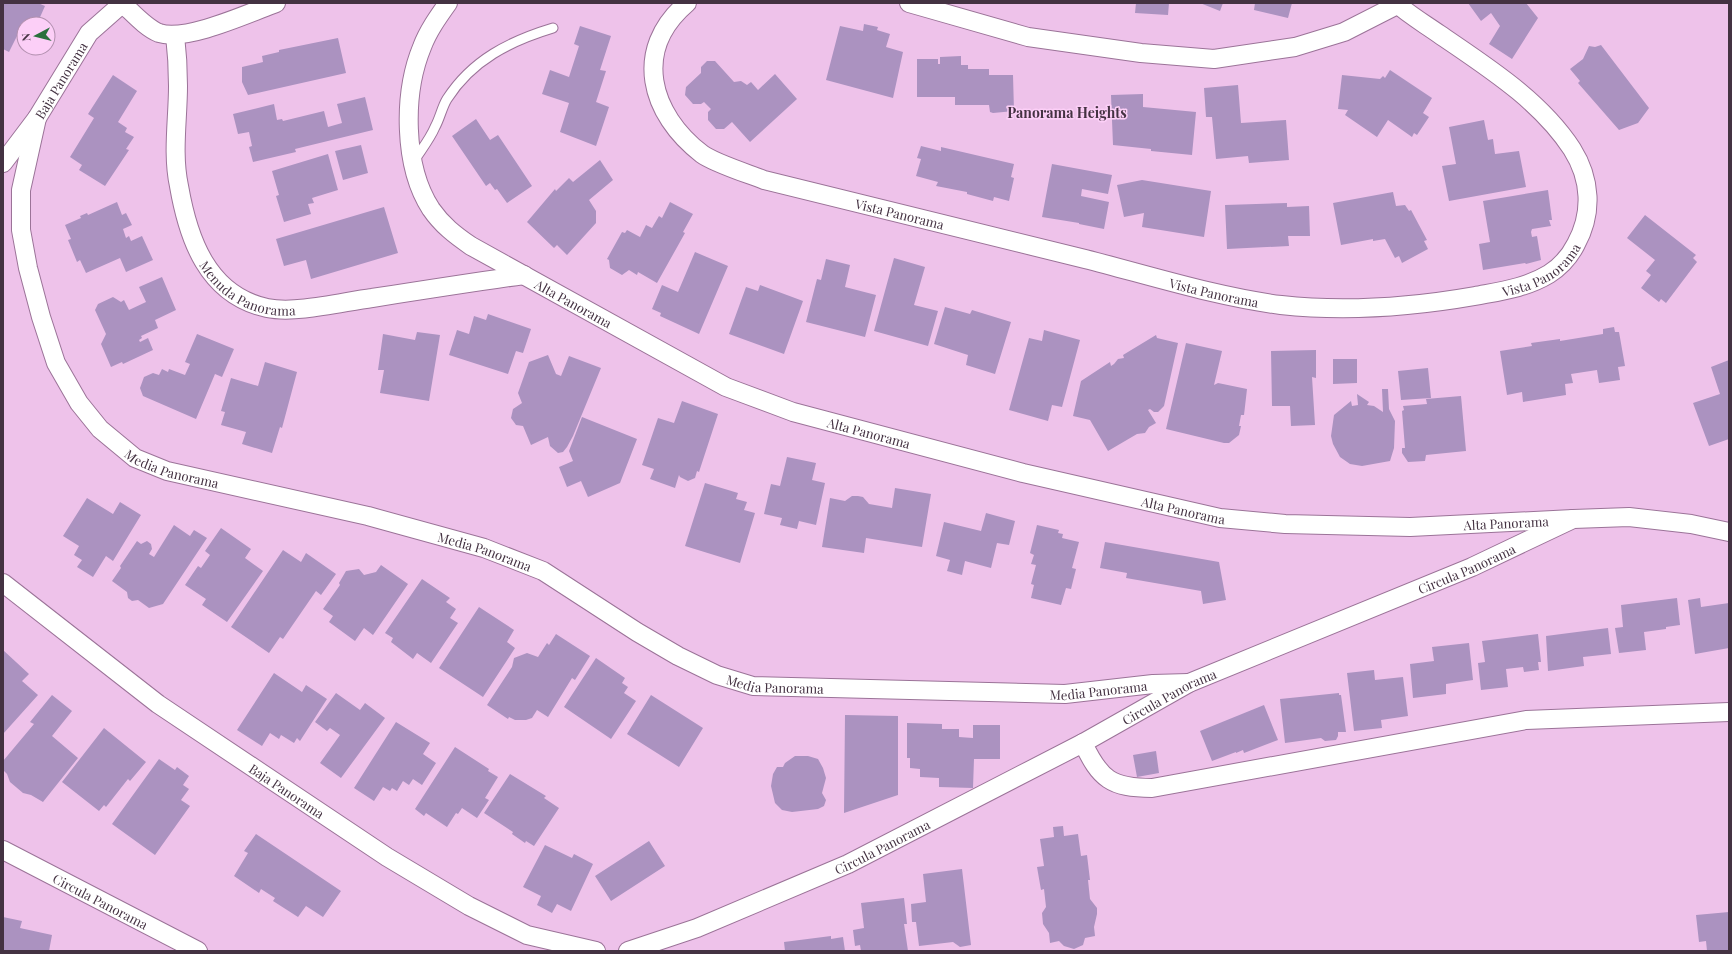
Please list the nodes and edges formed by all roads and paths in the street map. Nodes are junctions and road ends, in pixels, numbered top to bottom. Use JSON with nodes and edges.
{"nodes":[{"id":1,"x":123,"y":3,"type":"edge"},
{"id":2,"x":276,"y":3,"type":"edge"},
{"id":3,"x":448,"y":3,"type":"edge"},
{"id":4,"x":687,"y":3,"type":"edge"},
{"id":5,"x":909,"y":3,"type":"edge"},
{"id":6,"x":1397,"y":4,"type":"edge"},
{"id":7,"x":553,"y":28,"type":"dead end"},
{"id":8,"x":175,"y":35,"type":"junction"},
{"id":9,"x":37,"y":118,"type":"junction"},
{"id":10,"x":414,"y":162,"type":"junction"},
{"id":11,"x":3,"y":163,"type":"edge"},
{"id":12,"x":524,"y":274,"type":"junction"},
{"id":13,"x":1573,"y":519,"type":"junction"},
{"id":14,"x":1729,"y":532,"type":"edge"},
{"id":15,"x":3,"y":583,"type":"edge"},
{"id":16,"x":1189,"y":683,"type":"junction"},
{"id":17,"x":1729,"y":712,"type":"edge"},
{"id":18,"x":1083,"y":743,"type":"junction"},
{"id":19,"x":3,"y":850,"type":"edge"},
{"id":20,"x":198,"y":951,"type":"edge"},
{"id":21,"x":596,"y":951,"type":"edge"},
{"id":22,"x":628,"y":951,"type":"edge"}],
"edges":[{"from":1,"to":8,"type":"street"},
{"from":1,"to":9,"type":"street","name":"Baja Panorama"},
{"from":2,"to":8,"type":"street"},
{"from":3,"to":10,"type":"street","name":"Alta Panorama"},
{"from":4,"to":6,"type":"street","name":"Vista Panorama"},
{"from":5,"to":6,"type":"street","name":"Vista Panorama"},
{"from":7,"to":10,"type":"lane"},
{"from":8,"to":12,"type":"street","name":"Menuda Panorama"},
{"from":9,"to":11,"type":"street","name":"Baja Panorama"},
{"from":9,"to":16,"type":"street","name":"Media Panorama"},
{"from":10,"to":12,"type":"street","name":"Alta Panorama"},
{"from":12,"to":13,"type":"street","name":"Alta Panorama"},
{"from":13,"to":14,"type":"street","name":"Circula Panorama"},
{"from":13,"to":16,"type":"street","name":"Circula Panorama"},
{"from":15,"to":21,"type":"street","name":"Baja Panorama"},
{"from":16,"to":18,"type":"street","name":"Circula Panorama"},
{"from":17,"to":18,"type":"street"},
{"from":18,"to":22,"type":"street","name":"Circula Panorama"},
{"from":19,"to":20,"type":"street","name":"Circula Panorama"}]}
